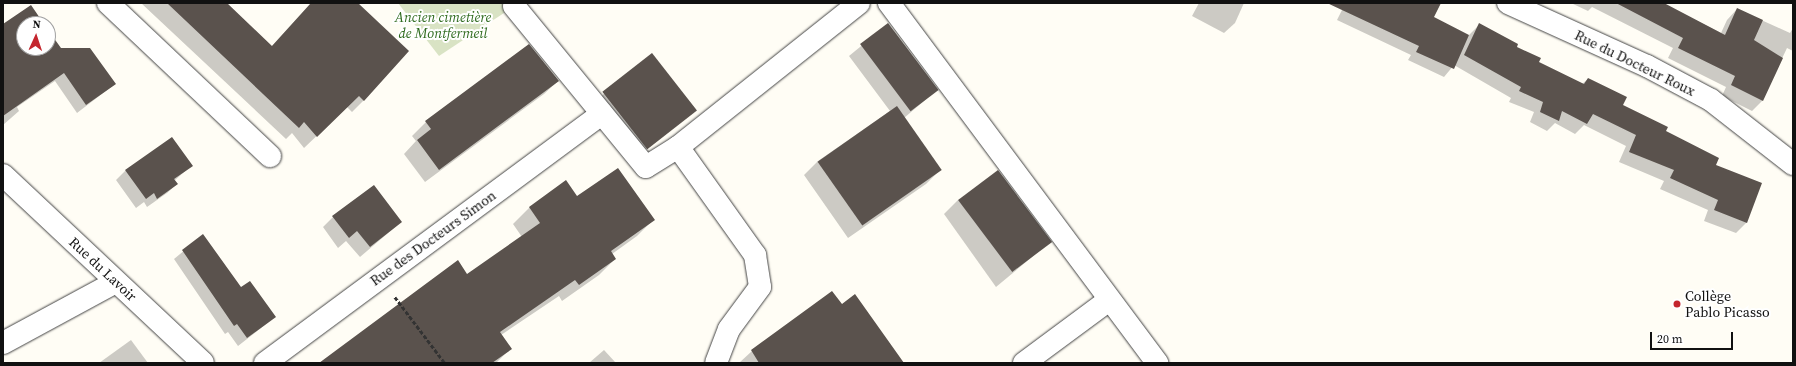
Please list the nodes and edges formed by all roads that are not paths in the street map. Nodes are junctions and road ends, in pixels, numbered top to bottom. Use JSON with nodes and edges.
{"nodes":[{"id":1,"x":108,"y":3,"type":"edge"},
{"id":2,"x":859,"y":3,"type":"edge"},
{"id":3,"x":889,"y":3,"type":"edge"},
{"id":4,"x":1508,"y":3,"type":"edge"},
{"id":5,"x":514,"y":6,"type":"dead end"},
{"id":6,"x":602,"y":114,"type":"junction"},
{"id":7,"x":678,"y":147,"type":"junction"},
{"id":8,"x":270,"y":156,"type":"dead end"},
{"id":9,"x":1793,"y":164,"type":"edge"},
{"id":10,"x":3,"y":175,"type":"edge"},
{"id":11,"x":116,"y":282,"type":"junction"},
{"id":12,"x":1109,"y":300,"type":"junction"},
{"id":13,"x":3,"y":343,"type":"edge"},
{"id":14,"x":202,"y":363,"type":"edge"},
{"id":15,"x":265,"y":363,"type":"edge"},
{"id":16,"x":716,"y":363,"type":"edge"},
{"id":17,"x":1024,"y":363,"type":"edge"},
{"id":18,"x":1157,"y":363,"type":"edge"}],
"edges":[{"from":1,"to":8,"type":"street"},
{"from":2,"to":7,"type":"street"},
{"from":3,"to":12,"type":"street"},
{"from":4,"to":9,"type":"street","name":"Rue du Docteur Roux"},
{"from":5,"to":6,"type":"street"},
{"from":6,"to":7,"type":"street"},
{"from":6,"to":15,"type":"street","name":"Rue des Docteurs Simon"},
{"from":7,"to":16,"type":"street"},
{"from":10,"to":11,"type":"street","name":"Rue du Lavoir"},
{"from":11,"to":13,"type":"street"},
{"from":11,"to":14,"type":"street","name":"Rue du Lavoir"},
{"from":12,"to":17,"type":"street"},
{"from":12,"to":18,"type":"street"}]}
